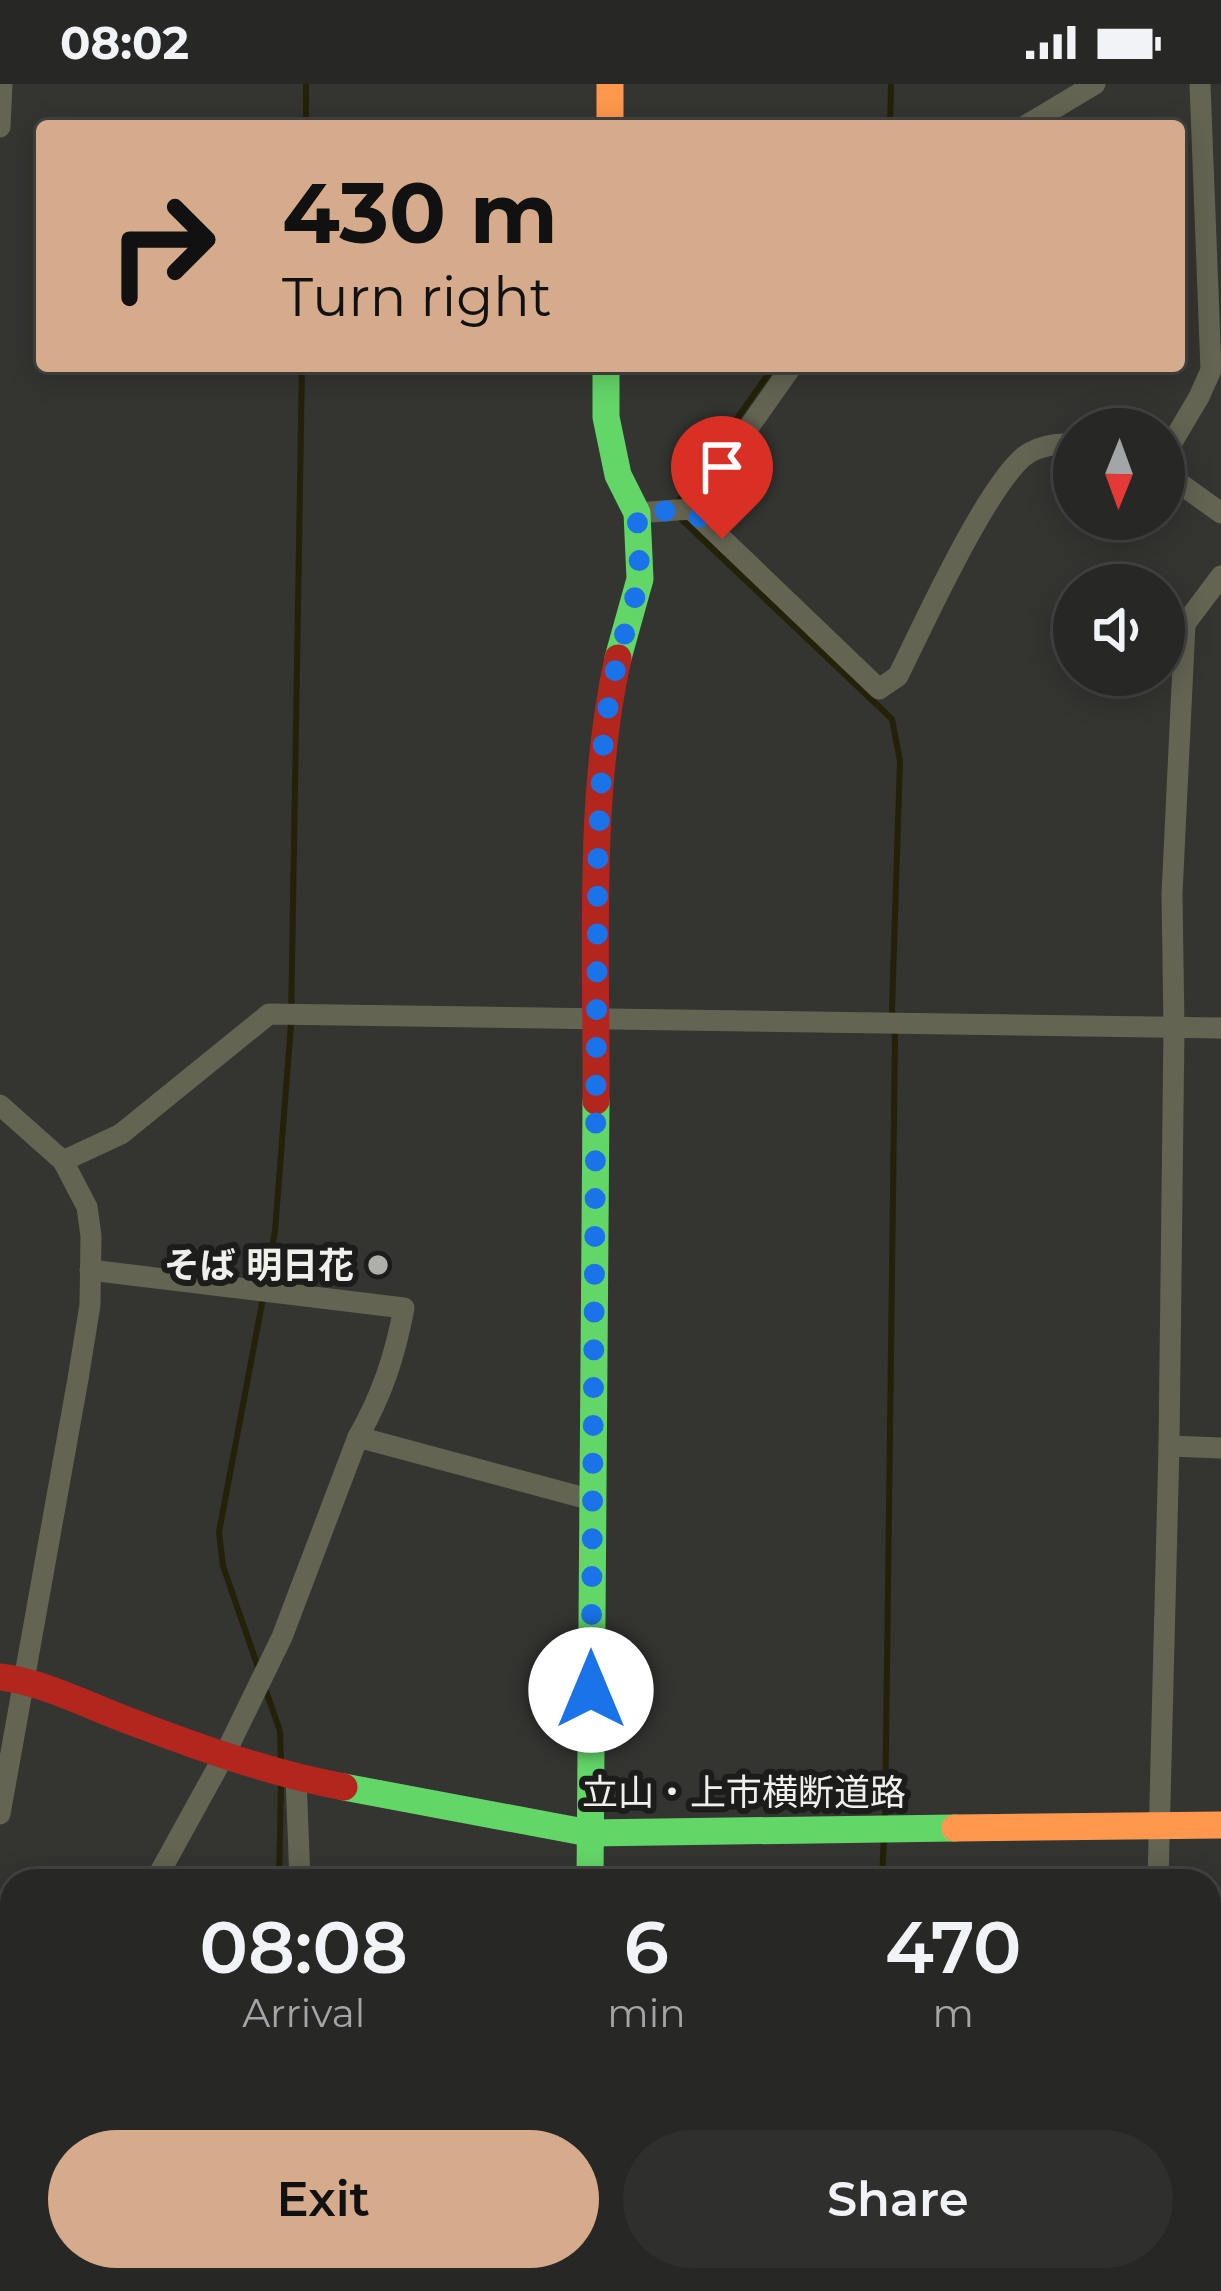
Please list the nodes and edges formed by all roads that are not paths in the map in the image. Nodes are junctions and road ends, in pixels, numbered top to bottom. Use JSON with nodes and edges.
{"nodes":[{"id":1,"x":2,"y":84,"type":"edge"},
{"id":2,"x":610,"y":84,"type":"edge"},
{"id":3,"x":1094,"y":84,"type":"edge"},
{"id":4,"x":1200,"y":84,"type":"edge"},
{"id":5,"x":610,"y":120,"type":"edge"},
{"id":6,"x":1035,"y":120,"type":"edge"},
{"id":7,"x":0,"y":127,"type":"edge"},
{"id":8,"x":606,"y":372,"type":"edge"},
{"id":9,"x":788,"y":372,"type":"edge"},
{"id":10,"x":1185,"y":421,"type":"edge"},
{"id":11,"x":1053,"y":444,"type":"edge"},
{"id":12,"x":1185,"y":487,"type":"edge"},
{"id":13,"x":691,"y":509,"type":"junction"},
{"id":14,"x":637,"y":513,"type":"junction"},
{"id":15,"x":1221,"y":513,"type":"edge"},
{"id":16,"x":1221,"y":576,"type":"edge"},
{"id":17,"x":596,"y":1020,"type":"junction"},
{"id":18,"x":1174,"y":1027,"type":"junction"},
{"id":19,"x":1221,"y":1028,"type":"edge"},
{"id":20,"x":0,"y":1106,"type":"edge"},
{"id":21,"x":64,"y":1161,"type":"junction"},
{"id":22,"x":90,"y":1270,"type":"junction"},
{"id":23,"x":358,"y":1437,"type":"junction"},
{"id":24,"x":1169,"y":1446,"type":"junction"},
{"id":25,"x":1221,"y":1448,"type":"edge"},
{"id":26,"x":592,"y":1500,"type":"junction"},
{"id":27,"x":12,"y":1679,"type":"edge"},
{"id":28,"x":225,"y":1754,"type":"junction"},
{"id":29,"x":286,"y":1775,"type":"junction"},
{"id":30,"x":0,"y":1814,"type":"edge"},
{"id":31,"x":1158,"y":1825,"type":"junction"},
{"id":32,"x":1221,"y":1825,"type":"edge"},
{"id":33,"x":590,"y":1833,"type":"junction"},
{"id":34,"x":162,"y":1869,"type":"edge"},
{"id":35,"x":298,"y":1869,"type":"edge"},
{"id":36,"x":590,"y":1869,"type":"edge"},
{"id":37,"x":1158,"y":1869,"type":"edge"}],
"edges":[{"from":1,"to":7,"type":"street"},
{"from":2,"to":5,"type":"street"},
{"from":3,"to":6,"type":"street"},
{"from":4,"to":10,"type":"street"},
{"from":8,"to":14,"type":"street"},
{"from":9,"to":13,"type":"street"},
{"from":11,"to":13,"type":"street"},
{"from":12,"to":15,"type":"street"},
{"from":13,"to":14,"type":"street"},
{"from":14,"to":17,"type":"street"},
{"from":16,"to":18,"type":"street"},
{"from":17,"to":18,"type":"street"},
{"from":17,"to":21,"type":"street"},
{"from":17,"to":26,"type":"street"},
{"from":18,"to":19,"type":"street"},
{"from":18,"to":24,"type":"street"},
{"from":20,"to":21,"type":"street"},
{"from":21,"to":22,"type":"street"},
{"from":22,"to":23,"type":"street"},
{"from":22,"to":27,"type":"street"},
{"from":23,"to":26,"type":"street"},
{"from":23,"to":28,"type":"street"},
{"from":24,"to":25,"type":"street"},
{"from":24,"to":31,"type":"street"},
{"from":26,"to":33,"type":"street"},
{"from":27,"to":28,"type":"street","name":"立山・上市横断道路"},
{"from":27,"to":30,"type":"street"},
{"from":28,"to":29,"type":"street","name":"立山・上市横断道路"},
{"from":28,"to":34,"type":"street"},
{"from":29,"to":33,"type":"street","name":"立山・上市横断道路"},
{"from":29,"to":35,"type":"street"},
{"from":31,"to":32,"type":"street","name":"立山・上市横断道路"},
{"from":31,"to":33,"type":"street","name":"立山・上市横断道路"},
{"from":31,"to":37,"type":"street"},
{"from":33,"to":36,"type":"street"}]}
